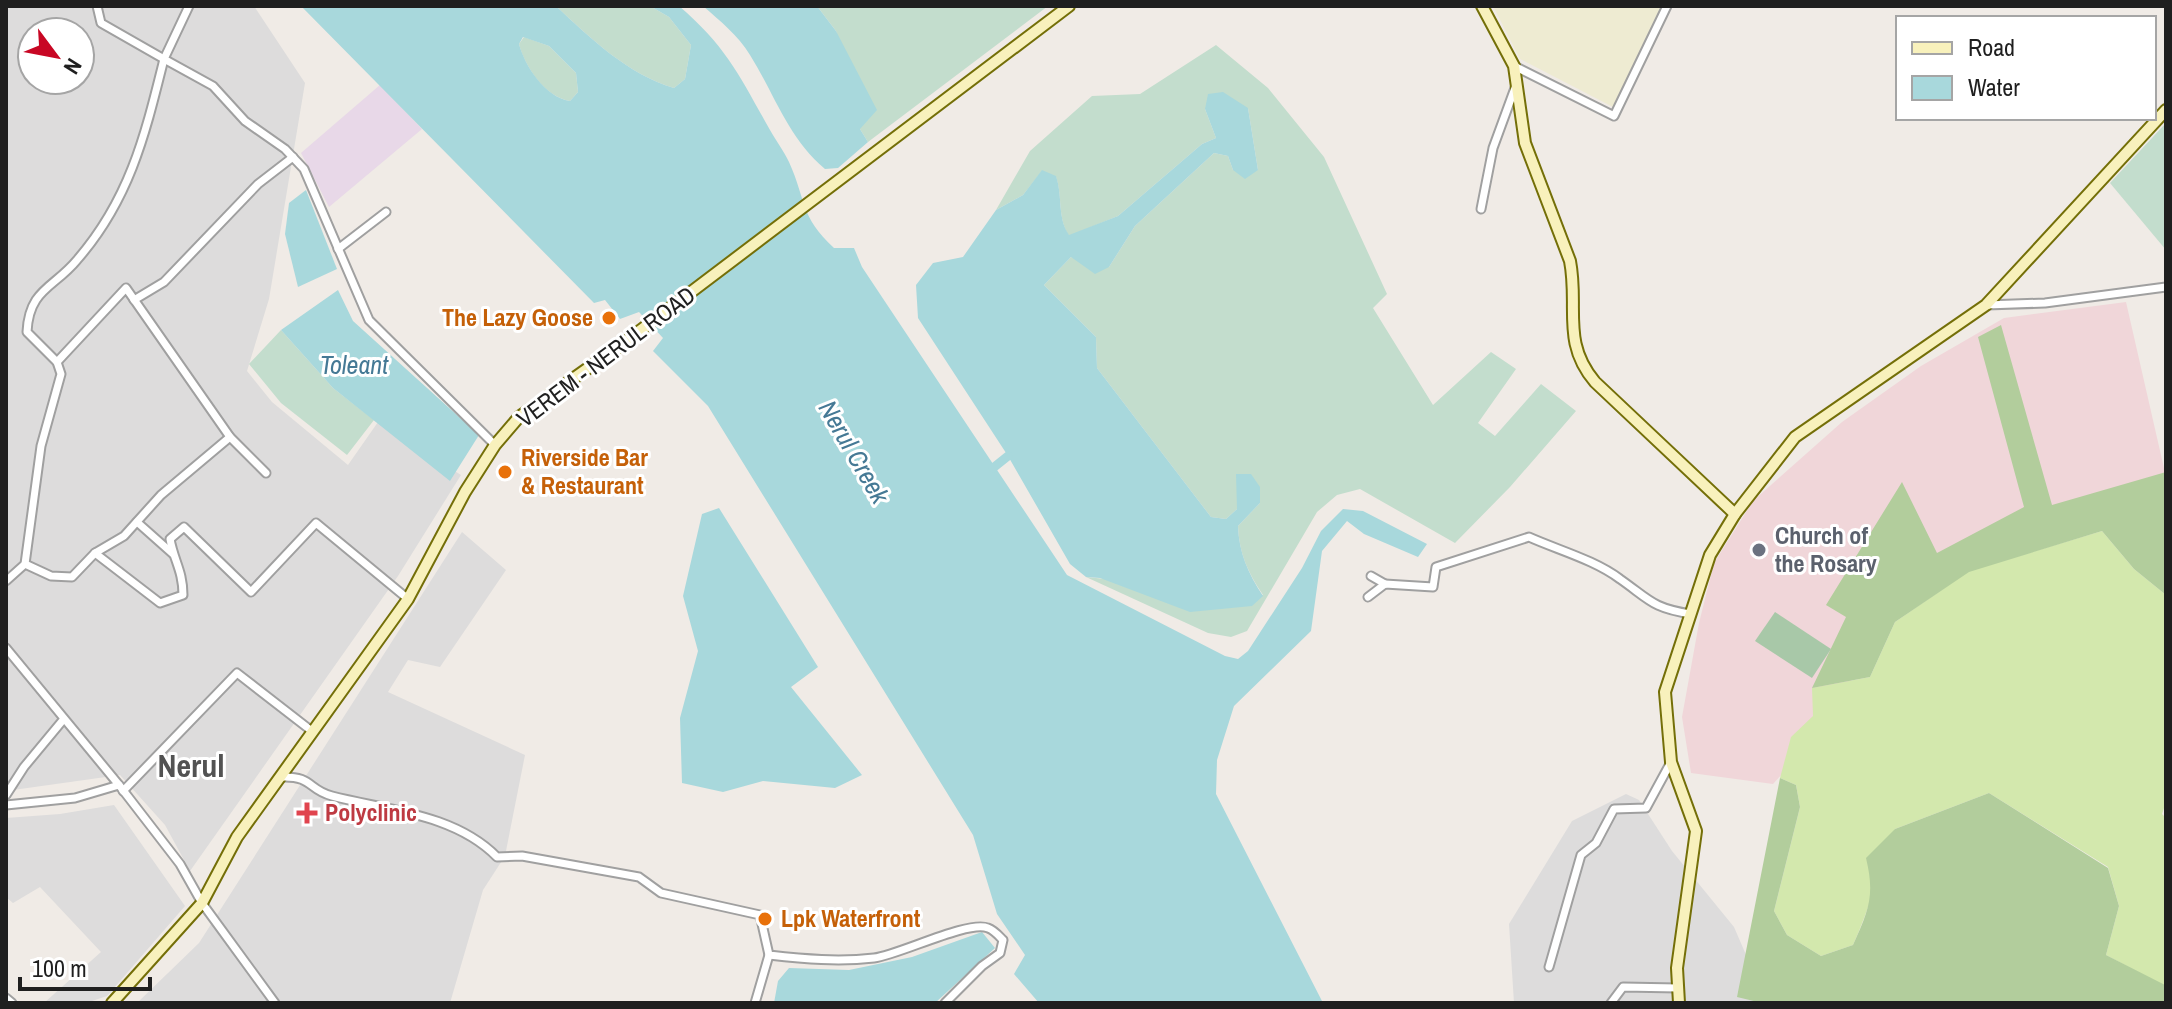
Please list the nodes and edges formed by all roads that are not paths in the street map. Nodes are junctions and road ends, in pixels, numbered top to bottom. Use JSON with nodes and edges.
{"nodes":[{"id":1,"x":97,"y":6,"type":"edge"},
{"id":2,"x":189,"y":6,"type":"edge"},
{"id":3,"x":1069,"y":6,"type":"edge"},
{"id":4,"x":1482,"y":6,"type":"edge"},
{"id":5,"x":1667,"y":6,"type":"edge"},
{"id":6,"x":164,"y":59,"type":"junction"},
{"id":7,"x":1514,"y":66,"type":"junction"},
{"id":8,"x":1518,"y":80,"type":"junction"},
{"id":9,"x":2166,"y":110,"type":"edge"},
{"id":10,"x":293,"y":157,"type":"junction"},
{"id":11,"x":1481,"y":209,"type":"dead end"},
{"id":12,"x":386,"y":212,"type":"dead end"},
{"id":13,"x":338,"y":249,"type":"junction"},
{"id":14,"x":2166,"y":287,"type":"edge"},
{"id":15,"x":134,"y":300,"type":"junction"},
{"id":16,"x":1986,"y":305,"type":"junction"},
{"id":17,"x":57,"y":362,"type":"junction"},
{"id":18,"x":230,"y":437,"type":"junction"},
{"id":19,"x":495,"y":445,"type":"junction"},
{"id":20,"x":266,"y":473,"type":"dead end"},
{"id":21,"x":1735,"y":514,"type":"junction"},
{"id":22,"x":137,"y":522,"type":"junction"},
{"id":23,"x":95,"y":553,"type":"junction"},
{"id":24,"x":173,"y":554,"type":"junction"},
{"id":25,"x":25,"y":564,"type":"junction"},
{"id":26,"x":1371,"y":576,"type":"dead end"},
{"id":27,"x":6,"y":581,"type":"edge"},
{"id":28,"x":1385,"y":584,"type":"junction"},
{"id":29,"x":1368,"y":597,"type":"dead end"},
{"id":30,"x":408,"y":599,"type":"junction"},
{"id":31,"x":1691,"y":614,"type":"junction"},
{"id":32,"x":6,"y":648,"type":"edge"},
{"id":33,"x":63,"y":720,"type":"junction"},
{"id":34,"x":313,"y":732,"type":"junction"},
{"id":35,"x":1671,"y":762,"type":"junction"},
{"id":36,"x":282,"y":777,"type":"junction"},
{"id":37,"x":121,"y":788,"type":"junction"},
{"id":38,"x":6,"y":795,"type":"edge"},
{"id":39,"x":6,"y":805,"type":"edge"},
{"id":40,"x":202,"y":903,"type":"junction"},
{"id":41,"x":769,"y":955,"type":"junction"},
{"id":42,"x":1549,"y":967,"type":"dead end"},
{"id":43,"x":1678,"y":988,"type":"junction"},
{"id":44,"x":6,"y":998,"type":"edge"},
{"id":45,"x":270,"y":1001,"type":"edge"},
{"id":46,"x":12,"y":1003,"type":"edge"},
{"id":47,"x":112,"y":1003,"type":"edge"},
{"id":48,"x":755,"y":1003,"type":"edge"},
{"id":49,"x":945,"y":1003,"type":"edge"},
{"id":50,"x":1611,"y":1003,"type":"edge"},
{"id":51,"x":1679,"y":1003,"type":"edge"}],
"edges":[{"from":1,"to":6,"type":"street"},
{"from":2,"to":6,"type":"street"},
{"from":3,"to":19,"type":"main road","name":"VEREM - NERUL ROAD"},
{"from":4,"to":7,"type":"main road"},
{"from":5,"to":7,"type":"street"},
{"from":6,"to":10,"type":"street"},
{"from":6,"to":17,"type":"street"},
{"from":7,"to":8,"type":"main road"},
{"from":8,"to":11,"type":"street"},
{"from":8,"to":21,"type":"main road"},
{"from":9,"to":16,"type":"main road"},
{"from":10,"to":13,"type":"street"},
{"from":10,"to":15,"type":"street"},
{"from":12,"to":13,"type":"street"},
{"from":13,"to":19,"type":"street"},
{"from":14,"to":16,"type":"street"},
{"from":15,"to":17,"type":"street"},
{"from":15,"to":18,"type":"street"},
{"from":16,"to":21,"type":"main road"},
{"from":17,"to":25,"type":"street"},
{"from":18,"to":20,"type":"street"},
{"from":18,"to":22,"type":"street"},
{"from":19,"to":30,"type":"main road","name":"VEREM - NERUL ROAD"},
{"from":21,"to":31,"type":"main road"},
{"from":22,"to":23,"type":"street"},
{"from":22,"to":24,"type":"street"},
{"from":23,"to":24,"type":"street"},
{"from":23,"to":25,"type":"street"},
{"from":24,"to":30,"type":"street"},
{"from":25,"to":27,"type":"street"},
{"from":26,"to":28,"type":"street"},
{"from":28,"to":29,"type":"street"},
{"from":28,"to":31,"type":"street"},
{"from":30,"to":34,"type":"main road","name":"VEREM - NERUL ROAD"},
{"from":31,"to":35,"type":"main road"},
{"from":32,"to":33,"type":"street"},
{"from":33,"to":37,"type":"street"},
{"from":33,"to":38,"type":"street"},
{"from":34,"to":36,"type":"main road","name":"VEREM - NERUL ROAD"},
{"from":34,"to":37,"type":"street"},
{"from":35,"to":42,"type":"street"},
{"from":35,"to":43,"type":"main road"},
{"from":36,"to":40,"type":"main road","name":"VEREM - NERUL ROAD"},
{"from":36,"to":41,"type":"street"},
{"from":37,"to":39,"type":"street"},
{"from":37,"to":40,"type":"street"},
{"from":40,"to":45,"type":"street"},
{"from":40,"to":47,"type":"main road","name":"VEREM - NERUL ROAD"},
{"from":41,"to":48,"type":"street"},
{"from":41,"to":49,"type":"street"},
{"from":43,"to":50,"type":"street"},
{"from":43,"to":51,"type":"main road"},
{"from":44,"to":46,"type":"street"}]}
